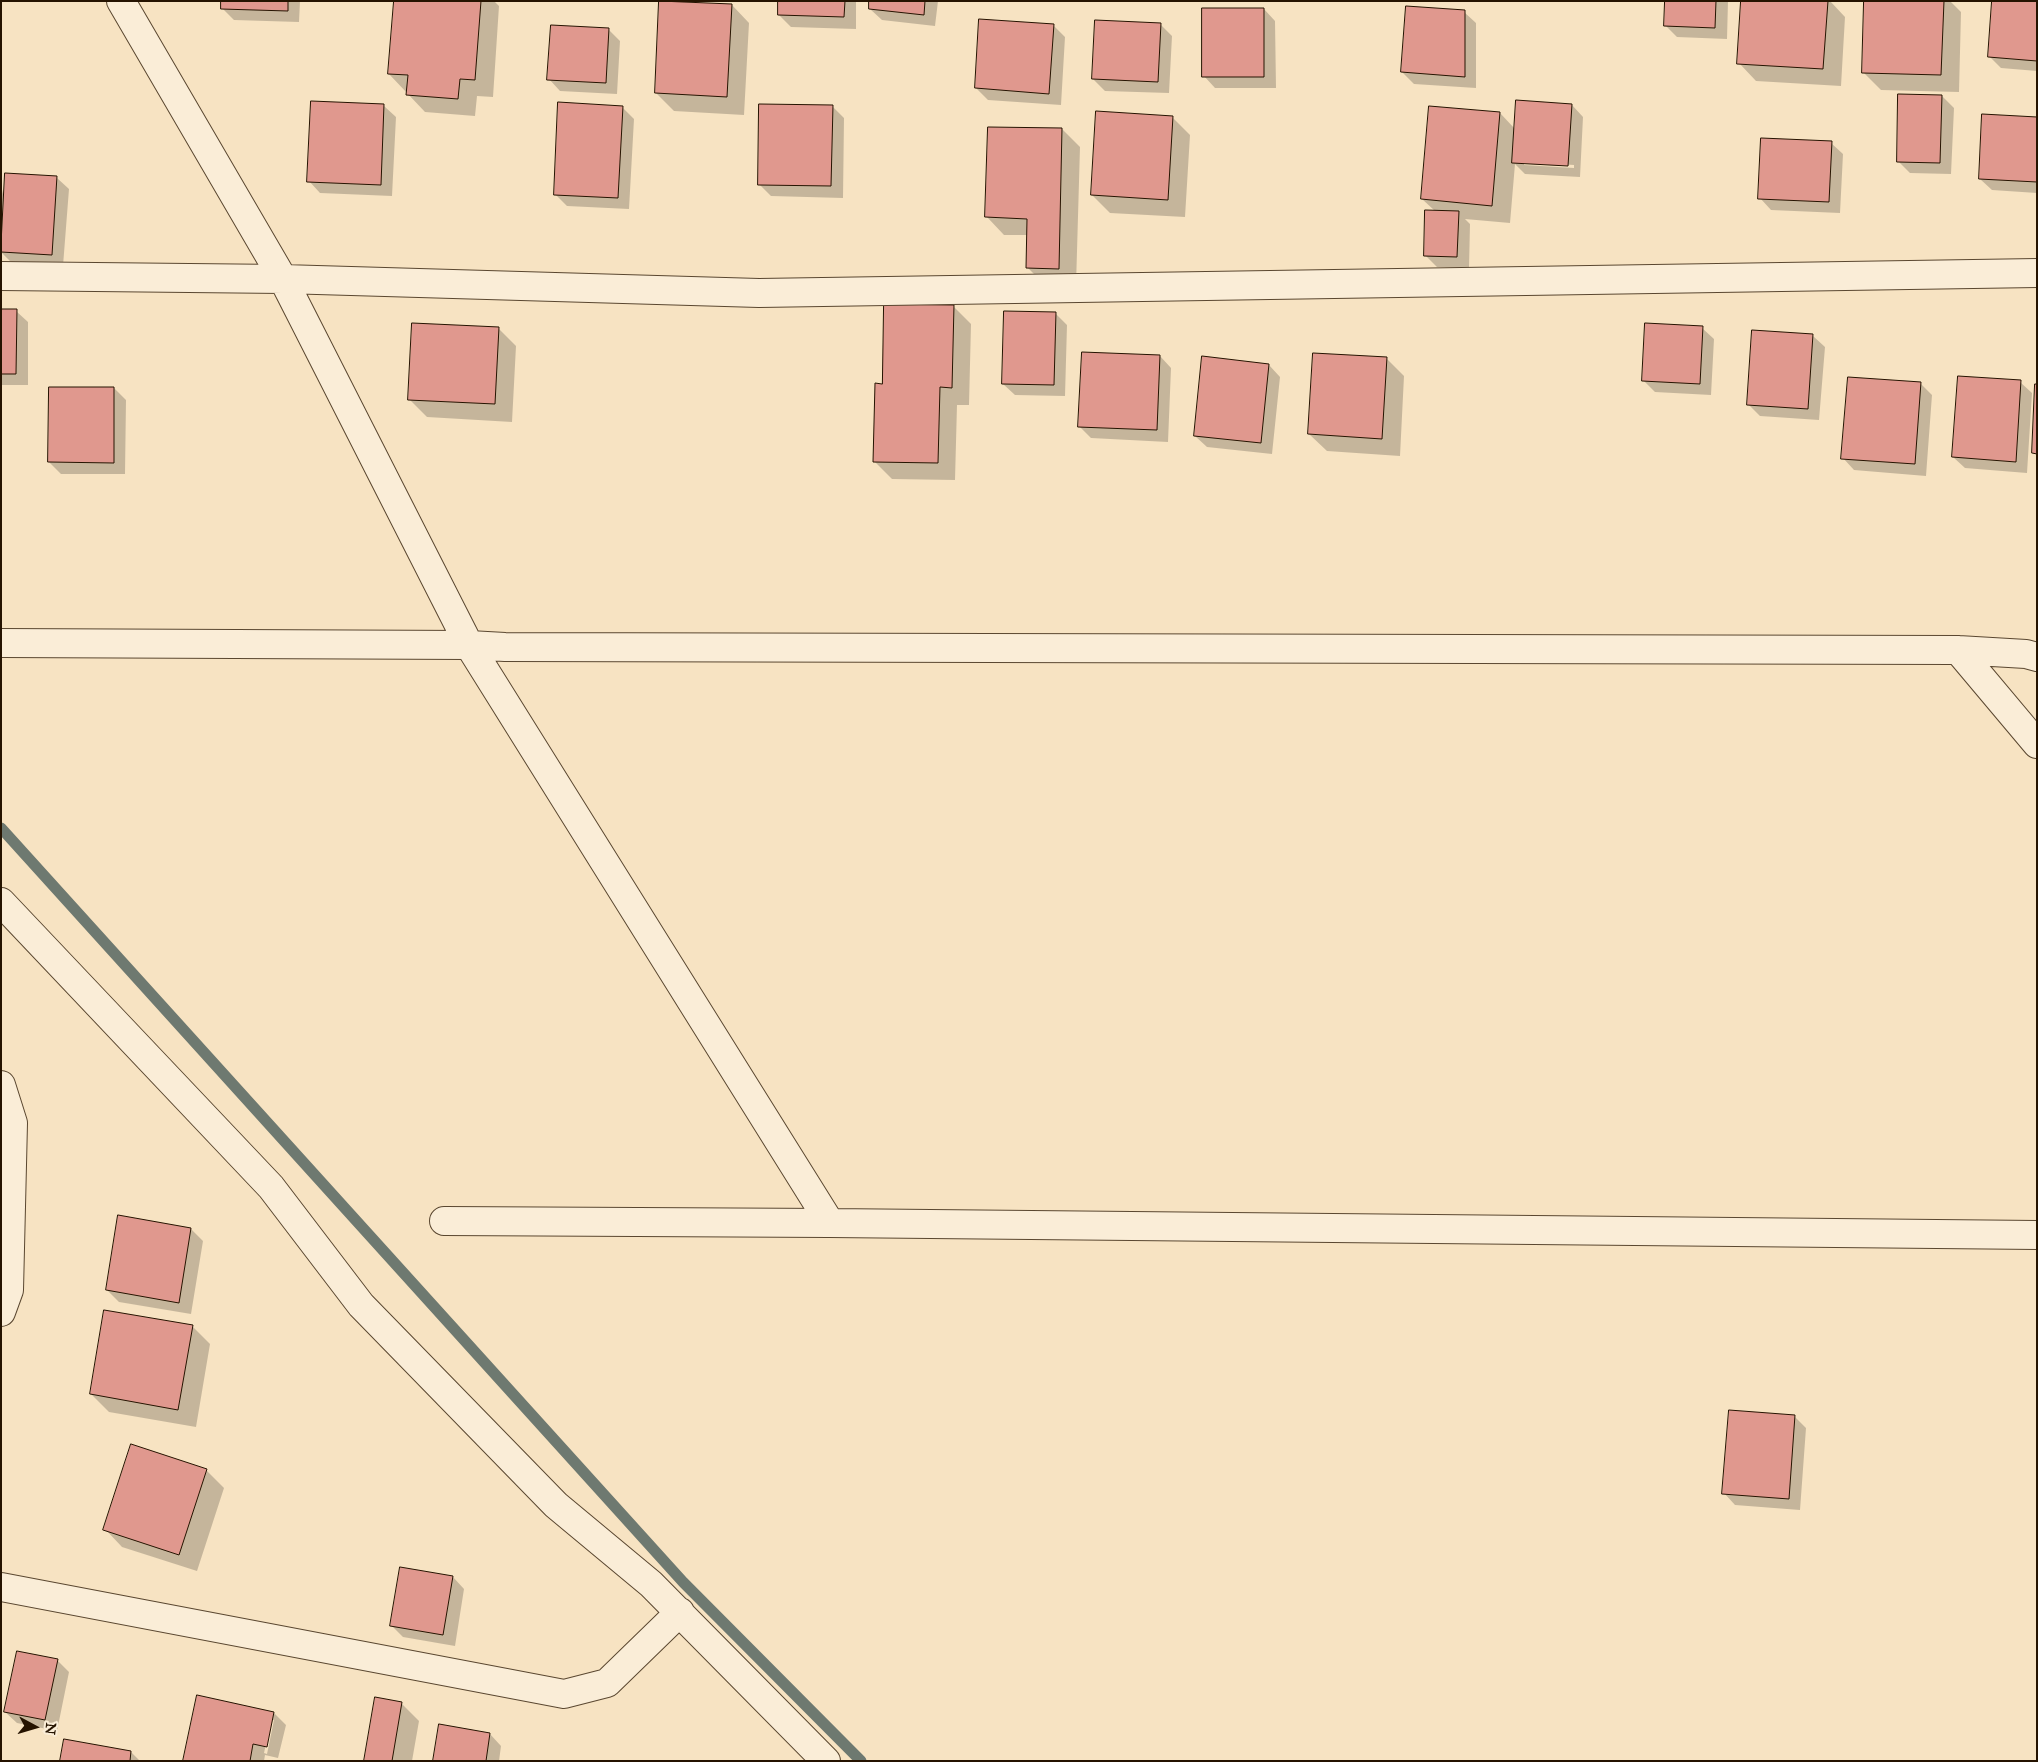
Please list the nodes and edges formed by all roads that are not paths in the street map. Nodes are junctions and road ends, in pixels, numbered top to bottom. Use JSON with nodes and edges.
{"nodes":[{"id":1,"x":121,"y":1,"type":"edge"},
{"id":2,"x":2037,"y":273,"type":"edge"},
{"id":3,"x":1,"y":276,"type":"edge"},
{"id":4,"x":283,"y":278,"type":"junction"},
{"id":5,"x":1,"y":643,"type":"edge"},
{"id":6,"x":469,"y":645,"type":"junction"},
{"id":7,"x":1958,"y":650,"type":"junction"},
{"id":8,"x":2037,"y":657,"type":"edge"},
{"id":9,"x":2037,"y":744,"type":"edge"},
{"id":10,"x":1,"y":902,"type":"edge"},
{"id":11,"x":1,"y":1085,"type":"edge"},
{"id":12,"x":444,"y":1221,"type":"dead end"},
{"id":13,"x":830,"y":1222,"type":"junction"},
{"id":14,"x":2037,"y":1235,"type":"edge"},
{"id":15,"x":4,"y":1291,"type":"edge"},
{"id":16,"x":1,"y":1587,"type":"edge"},
{"id":17,"x":680,"y":1612,"type":"junction"},
{"id":18,"x":826,"y":1761,"type":"edge"}],
"edges":[{"from":1,"to":4,"type":"street"},
{"from":2,"to":4,"type":"street"},
{"from":3,"to":4,"type":"street"},
{"from":4,"to":6,"type":"street"},
{"from":5,"to":6,"type":"street"},
{"from":6,"to":7,"type":"street"},
{"from":6,"to":13,"type":"street"},
{"from":7,"to":8,"type":"street"},
{"from":7,"to":9,"type":"street"},
{"from":10,"to":17,"type":"street"},
{"from":11,"to":15,"type":"street"},
{"from":12,"to":13,"type":"street"},
{"from":13,"to":14,"type":"street"},
{"from":16,"to":17,"type":"street"},
{"from":17,"to":18,"type":"street"}]}
